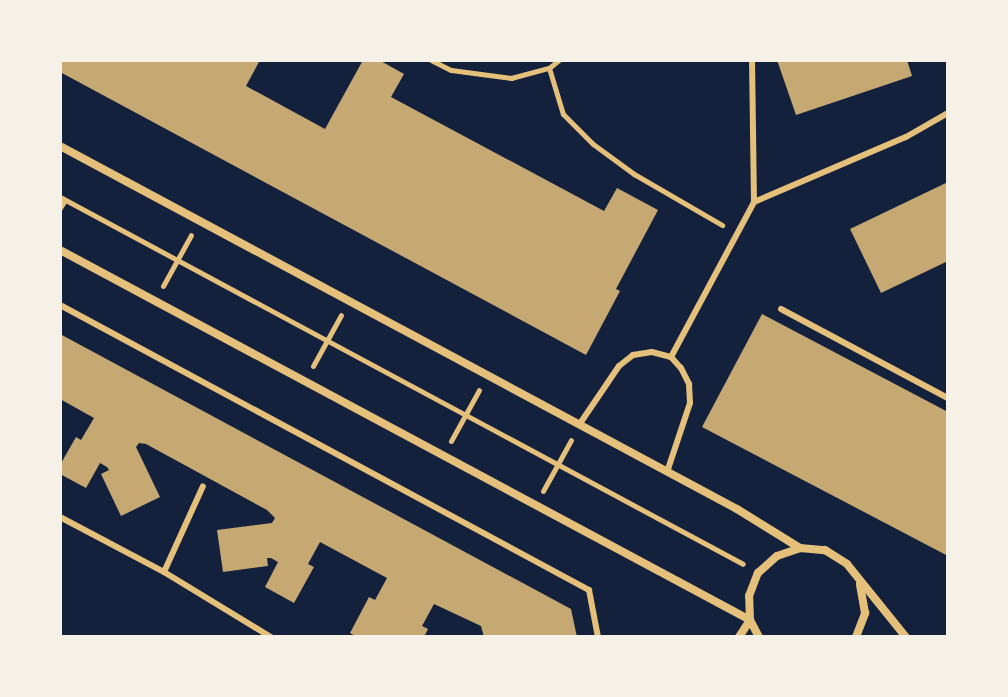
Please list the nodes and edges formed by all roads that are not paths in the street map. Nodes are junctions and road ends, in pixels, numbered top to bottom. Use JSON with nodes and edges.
{"nodes":[{"id":1,"x":752,"y":60,"type":"edge"},
{"id":2,"x":948,"y":113,"type":"edge"},
{"id":3,"x":60,"y":146,"type":"edge"},
{"id":4,"x":754,"y":202,"type":"junction"},
{"id":5,"x":60,"y":250,"type":"edge"},
{"id":6,"x":60,"y":305,"type":"edge"},
{"id":7,"x":781,"y":309,"type":"dead end"},
{"id":8,"x":671,"y":357,"type":"junction"},
{"id":9,"x":948,"y":398,"type":"edge"},
{"id":10,"x":579,"y":425,"type":"junction"},
{"id":11,"x":667,"y":472,"type":"junction"},
{"id":12,"x":203,"y":486,"type":"dead end"},
{"id":13,"x":60,"y":517,"type":"edge"},
{"id":14,"x":800,"y":548,"type":"junction"},
{"id":15,"x":847,"y":564,"type":"junction"},
{"id":16,"x":164,"y":572,"type":"junction"},
{"id":17,"x":750,"y":620,"type":"junction"},
{"id":18,"x":271,"y":637,"type":"edge"},
{"id":19,"x":598,"y":637,"type":"edge"},
{"id":20,"x":739,"y":637,"type":"edge"},
{"id":21,"x":759,"y":637,"type":"edge"},
{"id":22,"x":856,"y":637,"type":"edge"},
{"id":23,"x":906,"y":637,"type":"edge"}],
"edges":[{"from":1,"to":4,"type":"lane"},
{"from":2,"to":4,"type":"lane"},
{"from":3,"to":10,"type":"street"},
{"from":4,"to":8,"type":"lane"},
{"from":5,"to":17,"type":"street"},
{"from":6,"to":19,"type":"lane"},
{"from":7,"to":9,"type":"lane"},
{"from":8,"to":10,"type":"lane"},
{"from":8,"to":11,"type":"lane"},
{"from":10,"to":11,"type":"street"},
{"from":11,"to":14,"type":"street"},
{"from":12,"to":16,"type":"lane"},
{"from":13,"to":16,"type":"lane"},
{"from":14,"to":15,"type":"street"},
{"from":14,"to":17,"type":"street"},
{"from":15,"to":22,"type":"street"},
{"from":15,"to":23,"type":"street"},
{"from":16,"to":18,"type":"lane"},
{"from":17,"to":20,"type":"street"},
{"from":17,"to":21,"type":"street"}]}
